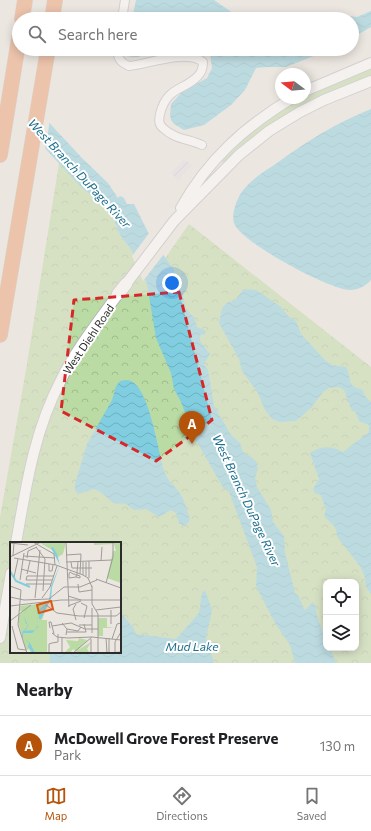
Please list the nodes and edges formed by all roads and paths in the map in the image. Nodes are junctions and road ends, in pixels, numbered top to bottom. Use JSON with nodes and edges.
{"nodes":[{"id":1,"x":25,"y":0,"type":"edge"},
{"id":2,"x":55,"y":0,"type":"edge"},
{"id":3,"x":125,"y":0,"type":"edge"},
{"id":4,"x":23,"y":12,"type":"edge"},
{"id":5,"x":53,"y":12,"type":"edge"},
{"id":6,"x":123,"y":12,"type":"edge"},
{"id":7,"x":16,"y":56,"type":"edge"},
{"id":8,"x":47,"y":56,"type":"edge"},
{"id":9,"x":118,"y":56,"type":"edge"},
{"id":10,"x":371,"y":63,"type":"edge"},
{"id":11,"x":371,"y":81,"type":"edge"},
{"id":12,"x":311,"y":88,"type":"edge"},
{"id":13,"x":282,"y":104,"type":"edge"},
{"id":14,"x":202,"y":145,"type":"dead end"},
{"id":15,"x":1,"y":148,"type":"edge"},
{"id":16,"x":174,"y":220,"type":"junction"},
{"id":17,"x":126,"y":284,"type":"joint"},
{"id":18,"x":118,"y":294,"type":"joint"},
{"id":19,"x":0,"y":335,"type":"edge"},
{"id":20,"x":16,"y":542,"type":"edge"},
{"id":21,"x":10,"y":579,"type":"edge"},
{"id":22,"x":0,"y":638,"type":"edge"}],
"edges":[{"from":1,"to":4,"type":"highway"},
{"from":2,"to":5,"type":"highway"},
{"from":3,"to":6,"type":"street"},
{"from":7,"to":15,"type":"highway"},
{"from":8,"to":19,"type":"highway"},
{"from":9,"to":14,"type":"street"},
{"from":10,"to":12,"type":"street"},
{"from":11,"to":16,"type":"street","name":"West Diehl Road"},
{"from":13,"to":16,"type":"street","name":"West Diehl Road"},
{"from":16,"to":17,"type":"street","name":"West Diehl Road"},
{"from":17,"to":18,"type":"main road","name":"West Diehl Road"},
{"from":18,"to":20,"type":"street","name":"West Diehl Road"},
{"from":21,"to":22,"type":"street"}]}
